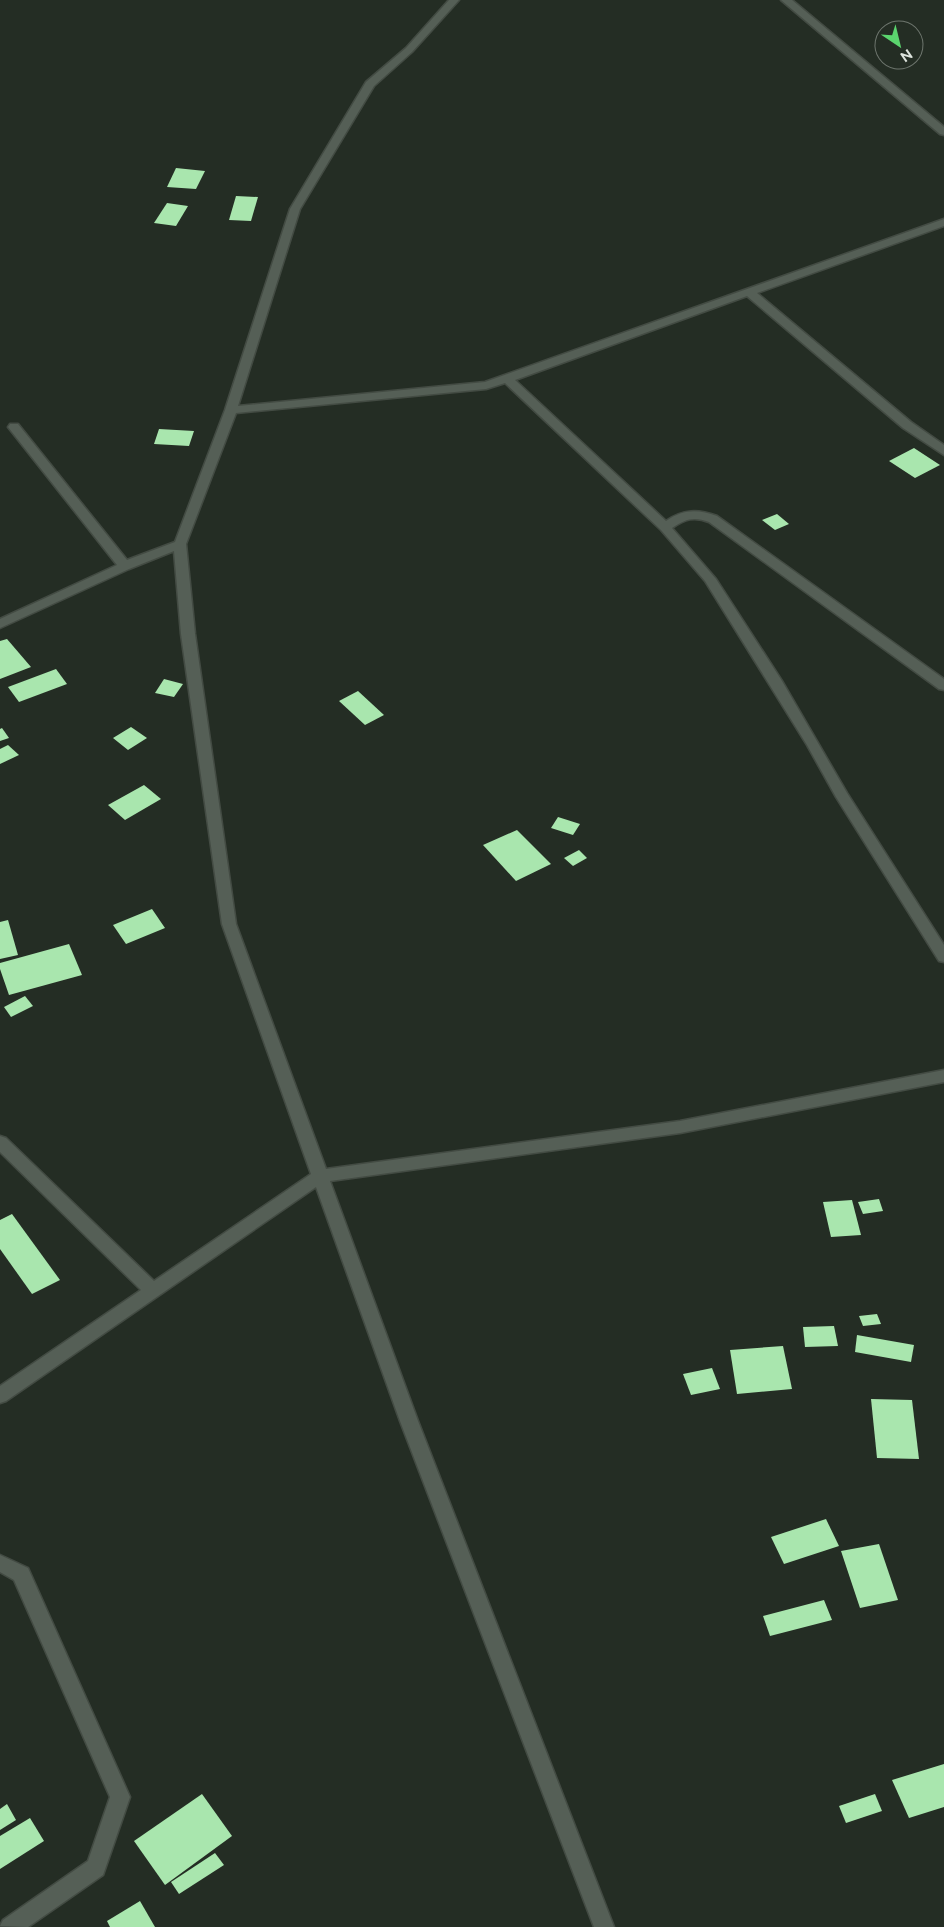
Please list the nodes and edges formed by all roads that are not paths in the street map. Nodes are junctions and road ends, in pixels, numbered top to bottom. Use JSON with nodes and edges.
{"nodes":[{"id":1,"x":454,"y":0,"type":"edge"},
{"id":2,"x":786,"y":0,"type":"edge"},
{"id":3,"x":944,"y":132,"type":"edge"},
{"id":4,"x":944,"y":222,"type":"edge"},
{"id":5,"x":750,"y":293,"type":"junction"},
{"id":6,"x":507,"y":379,"type":"junction"},
{"id":7,"x":231,"y":410,"type":"junction"},
{"id":8,"x":14,"y":427,"type":"dead end"},
{"id":9,"x":944,"y":451,"type":"edge"},
{"id":10,"x":665,"y":527,"type":"junction"},
{"id":11,"x":180,"y":544,"type":"junction"},
{"id":12,"x":125,"y":566,"type":"junction"},
{"id":13,"x":0,"y":624,"type":"edge"},
{"id":14,"x":944,"y":686,"type":"edge"},
{"id":15,"x":944,"y":957,"type":"edge"},
{"id":16,"x":944,"y":1076,"type":"edge"},
{"id":17,"x":0,"y":1142,"type":"edge"},
{"id":18,"x":320,"y":1176,"type":"junction"},
{"id":19,"x":153,"y":1291,"type":"junction"},
{"id":20,"x":0,"y":1396,"type":"edge"},
{"id":21,"x":0,"y":1564,"type":"edge"},
{"id":22,"x":10,"y":1927,"type":"edge"},
{"id":23,"x":604,"y":1927,"type":"edge"}],
"edges":[{"from":1,"to":7,"type":"street"},
{"from":2,"to":3,"type":"street"},
{"from":4,"to":5,"type":"street"},
{"from":5,"to":6,"type":"street"},
{"from":5,"to":9,"type":"street"},
{"from":6,"to":7,"type":"street"},
{"from":6,"to":10,"type":"street"},
{"from":7,"to":11,"type":"street"},
{"from":8,"to":12,"type":"street"},
{"from":10,"to":14,"type":"street"},
{"from":10,"to":15,"type":"street"},
{"from":11,"to":12,"type":"street"},
{"from":11,"to":18,"type":"street"},
{"from":12,"to":13,"type":"street"},
{"from":16,"to":18,"type":"street"},
{"from":17,"to":19,"type":"street"},
{"from":18,"to":19,"type":"street"},
{"from":18,"to":23,"type":"street"},
{"from":19,"to":20,"type":"street"},
{"from":21,"to":22,"type":"street"}]}
